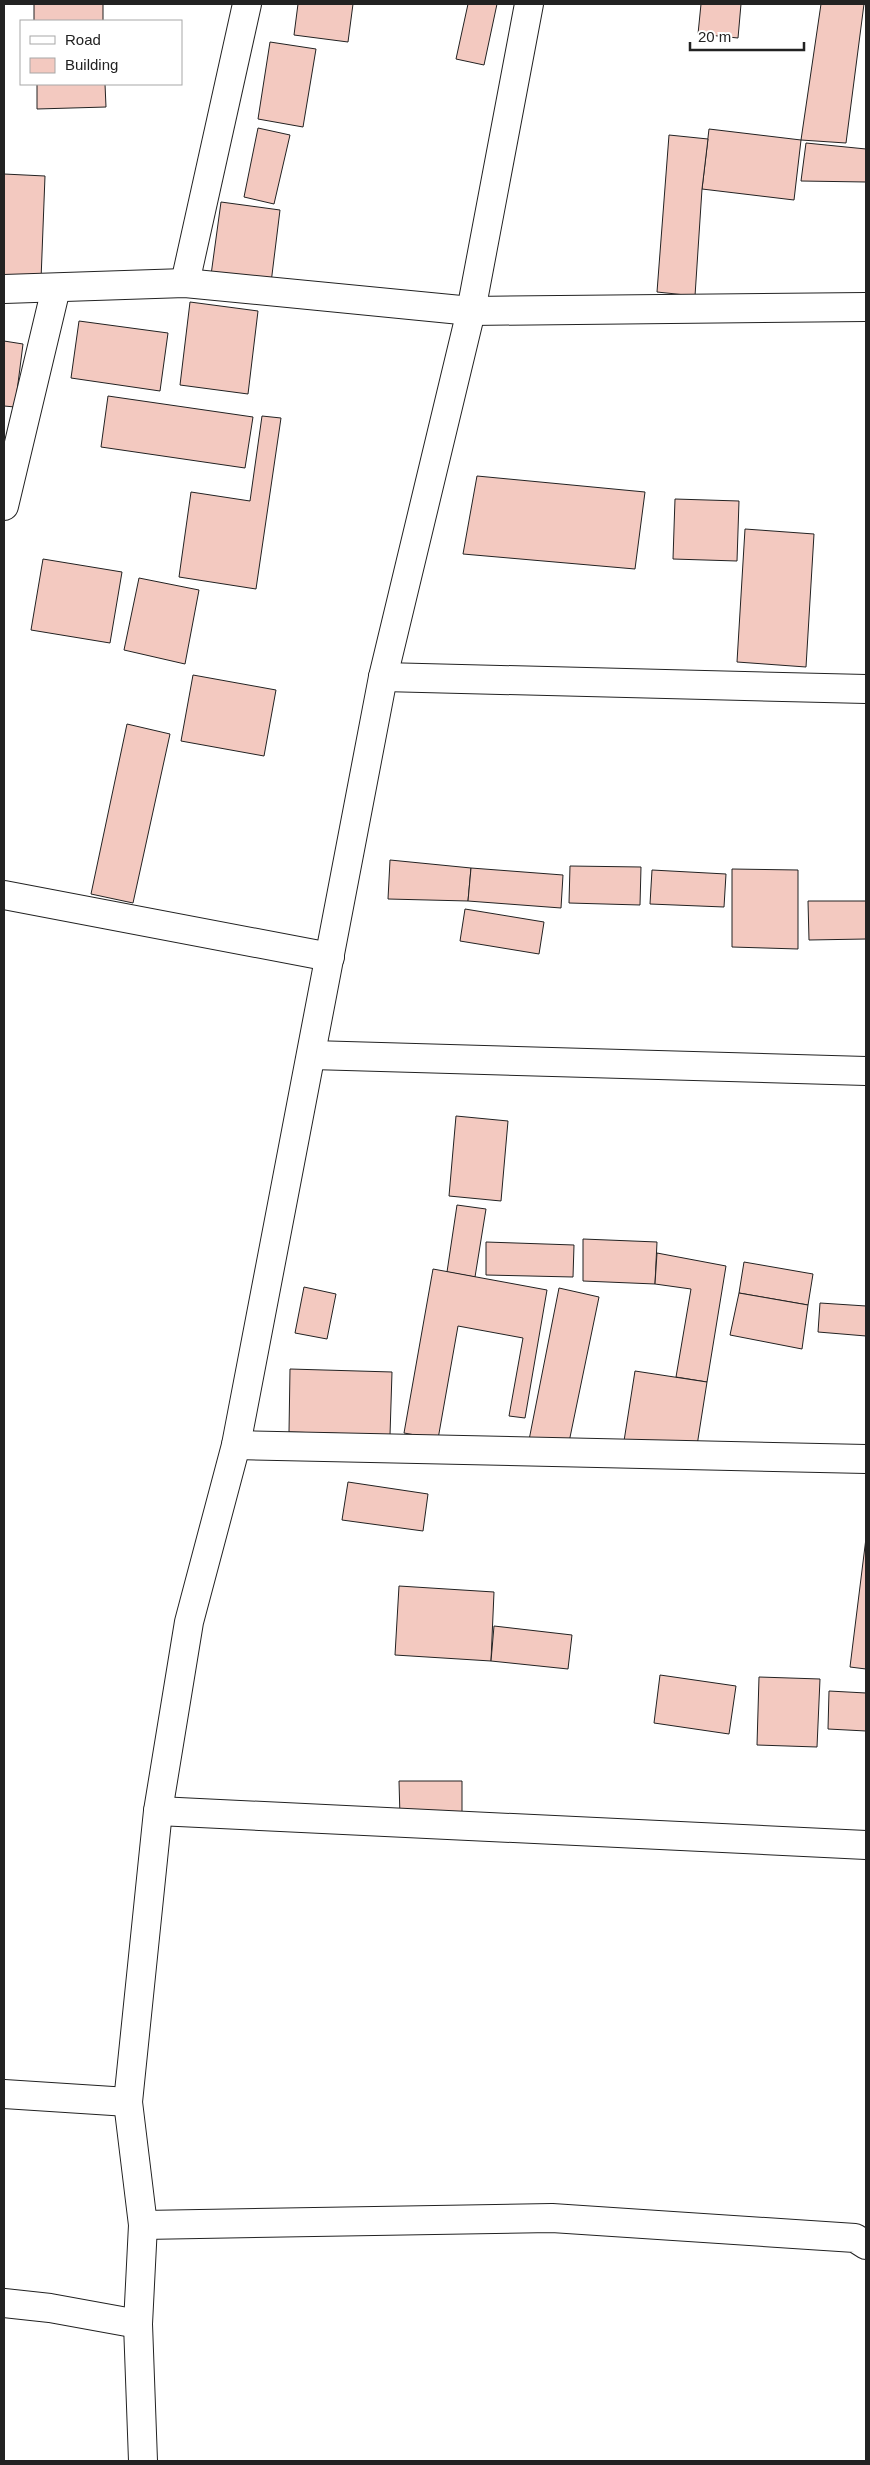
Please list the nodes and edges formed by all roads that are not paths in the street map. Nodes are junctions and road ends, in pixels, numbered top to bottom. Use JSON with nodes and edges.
{"nodes":[{"id":1,"x":247,"y":4,"type":"edge"},
{"id":2,"x":529,"y":4,"type":"edge"},
{"id":3,"x":185,"y":282,"type":"junction"},
{"id":4,"x":56,"y":288,"type":"junction"},
{"id":5,"x":4,"y":289,"type":"edge"},
{"id":6,"x":866,"y":307,"type":"edge"},
{"id":7,"x":471,"y":311,"type":"junction"},
{"id":8,"x":4,"y":506,"type":"edge"},
{"id":9,"x":382,"y":677,"type":"junction"},
{"id":10,"x":866,"y":690,"type":"edge"},
{"id":11,"x":4,"y":895,"type":"edge"},
{"id":12,"x":330,"y":957,"type":"junction"},
{"id":13,"x":312,"y":1055,"type":"junction"},
{"id":14,"x":866,"y":1071,"type":"edge"},
{"id":15,"x":236,"y":1445,"type":"junction"},
{"id":16,"x":866,"y":1459,"type":"edge"},
{"id":17,"x":158,"y":1812,"type":"junction"},
{"id":18,"x":866,"y":1845,"type":"edge"},
{"id":19,"x":4,"y":2094,"type":"edge"},
{"id":20,"x":128,"y":2102,"type":"junction"},
{"id":21,"x":143,"y":2226,"type":"junction"},
{"id":22,"x":866,"y":2245,"type":"edge"},
{"id":23,"x":4,"y":2303,"type":"edge"},
{"id":24,"x":138,"y":2324,"type":"junction"},
{"id":25,"x":143,"y":2461,"type":"edge"}],
"edges":[{"from":1,"to":3,"type":"street"},
{"from":2,"to":7,"type":"street"},
{"from":3,"to":4,"type":"street"},
{"from":3,"to":7,"type":"street"},
{"from":4,"to":5,"type":"street"},
{"from":4,"to":8,"type":"street"},
{"from":6,"to":7,"type":"street"},
{"from":7,"to":9,"type":"street"},
{"from":9,"to":10,"type":"street"},
{"from":9,"to":12,"type":"street"},
{"from":11,"to":12,"type":"street"},
{"from":12,"to":13,"type":"street"},
{"from":13,"to":14,"type":"street"},
{"from":13,"to":15,"type":"street"},
{"from":15,"to":16,"type":"street"},
{"from":15,"to":17,"type":"street"},
{"from":17,"to":18,"type":"street"},
{"from":17,"to":20,"type":"street"},
{"from":19,"to":20,"type":"street"},
{"from":20,"to":21,"type":"street"},
{"from":21,"to":22,"type":"street"},
{"from":21,"to":24,"type":"street"},
{"from":23,"to":24,"type":"street"},
{"from":24,"to":25,"type":"street"}]}
